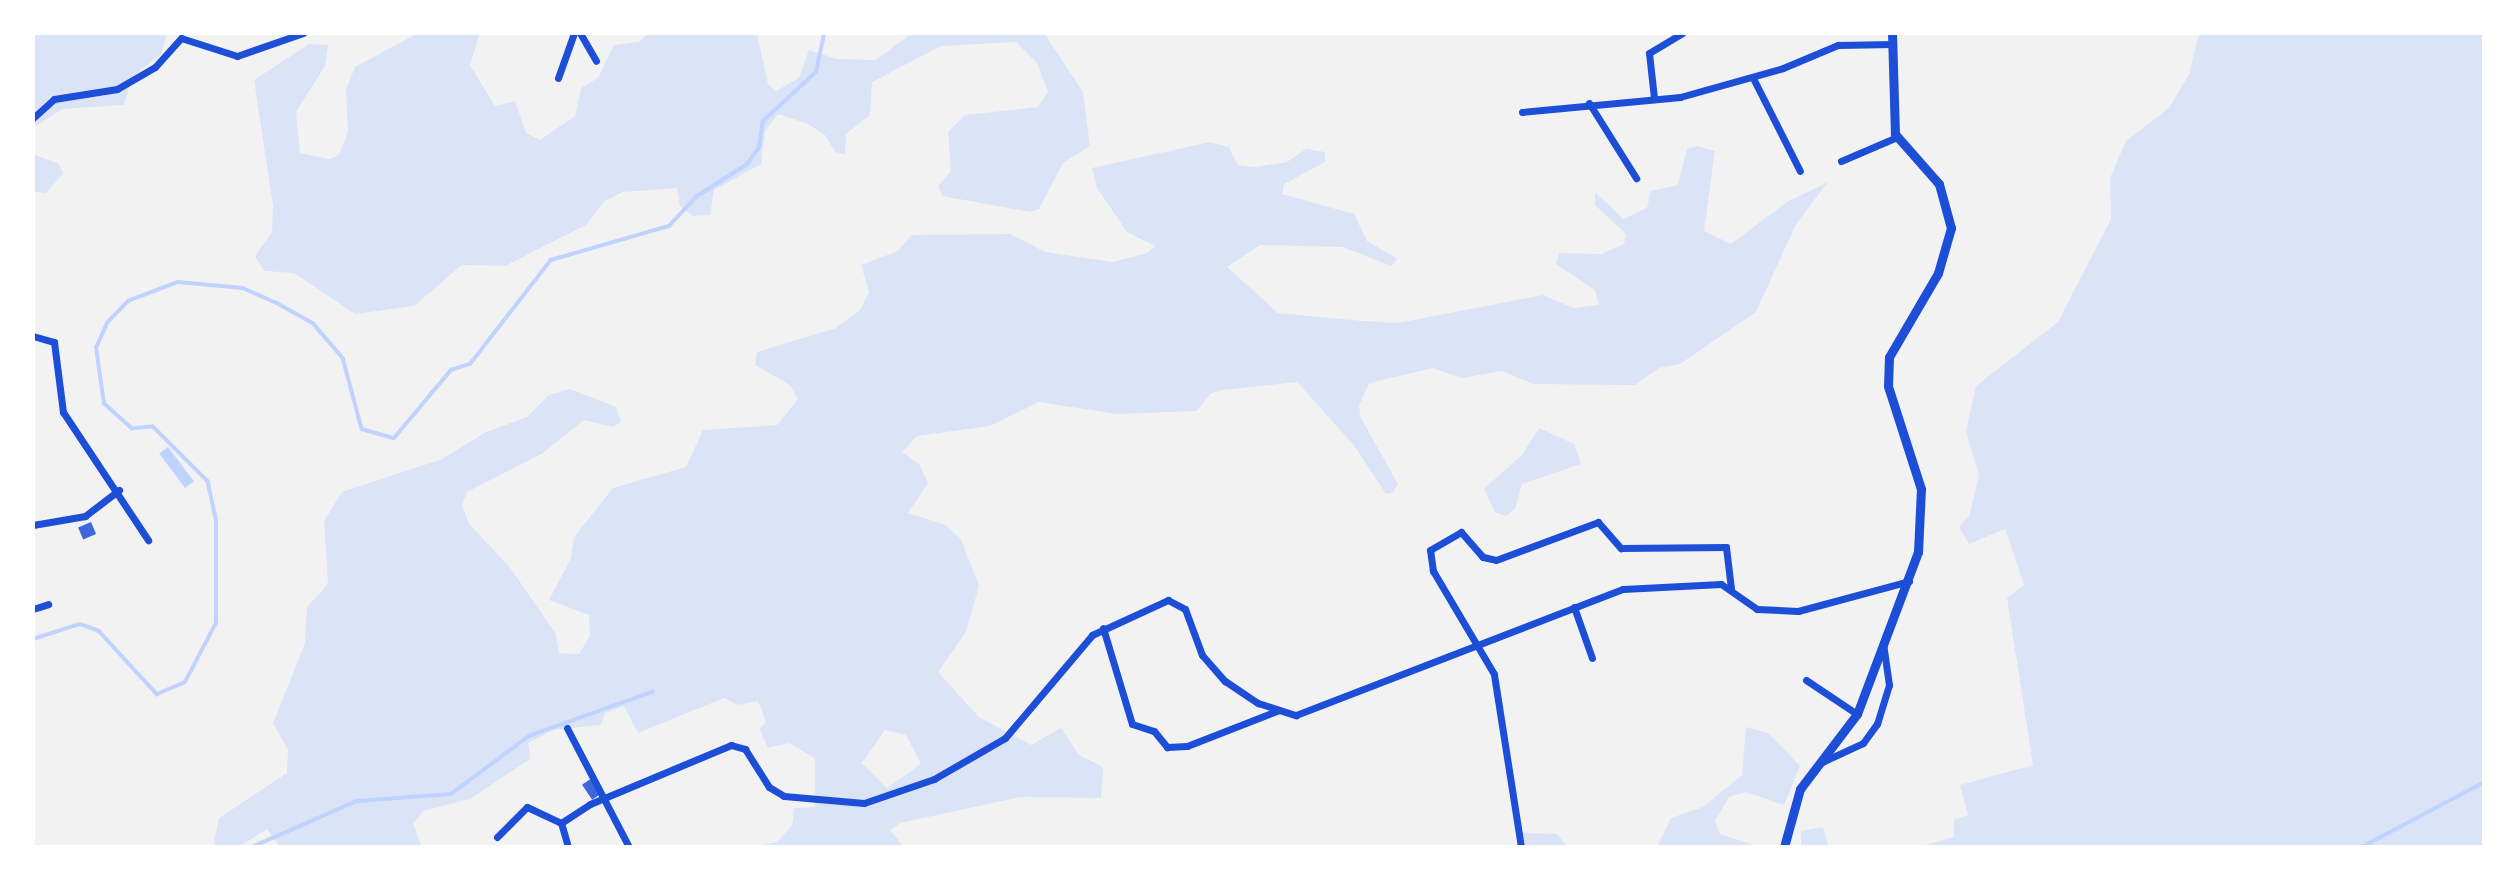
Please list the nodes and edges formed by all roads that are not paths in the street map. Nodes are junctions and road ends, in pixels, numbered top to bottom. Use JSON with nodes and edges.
{"nodes":[{"id":1,"x":303,"y":33,"type":"edge"},
{"id":2,"x":574,"y":33,"type":"edge"},
{"id":3,"x":580,"y":33,"type":"edge"},
{"id":4,"x":1682,"y":33,"type":"edge"},
{"id":5,"x":1892,"y":33,"type":"edge"},
{"id":6,"x":1893,"y":44,"type":"junction"},
{"id":7,"x":596,"y":61,"type":"dead end"},
{"id":8,"x":558,"y":78,"type":"dead end"},
{"id":9,"x":1753,"y":78,"type":"junction"},
{"id":10,"x":1654,"y":98,"type":"junction"},
{"id":11,"x":1589,"y":103,"type":"junction"},
{"id":12,"x":1522,"y":111,"type":"dead end"},
{"id":13,"x":33,"y":118,"type":"edge"},
{"id":14,"x":1897,"y":137,"type":"junction"},
{"id":15,"x":1841,"y":161,"type":"dead end"},
{"id":16,"x":1800,"y":171,"type":"dead end"},
{"id":17,"x":1636,"y":178,"type":"dead end"},
{"id":18,"x":33,"y":336,"type":"edge"},
{"id":19,"x":118,"y":490,"type":"junction"},
{"id":20,"x":33,"y":525,"type":"edge"},
{"id":21,"x":148,"y":540,"type":"dead end"},
{"id":22,"x":1909,"y":580,"type":"junction"},
{"id":23,"x":1731,"y":589,"type":"junction"},
{"id":24,"x":48,"y":604,"type":"dead end"},
{"id":25,"x":1574,"y":607,"type":"junction"},
{"id":26,"x":33,"y":609,"type":"edge"},
{"id":27,"x":1103,"y":628,"type":"junction"},
{"id":28,"x":1882,"y":639,"type":"junction"},
{"id":29,"x":1478,"y":646,"type":"junction"},
{"id":30,"x":1592,"y":658,"type":"dead end"},
{"id":31,"x":1806,"y":680,"type":"dead end"},
{"id":32,"x":1277,"y":711,"type":"junction"},
{"id":33,"x":1857,"y":714,"type":"junction"},
{"id":34,"x":567,"y":728,"type":"dead end"},
{"id":35,"x":1816,"y":764,"type":"junction"},
{"id":36,"x":606,"y":795,"type":"junction"},
{"id":37,"x":562,"y":822,"type":"junction"},
{"id":38,"x":497,"y":837,"type":"dead end"},
{"id":39,"x":568,"y":847,"type":"edge"},
{"id":40,"x":629,"y":847,"type":"edge"},
{"id":41,"x":1521,"y":847,"type":"edge"},
{"id":42,"x":1784,"y":847,"type":"edge"}],
"edges":[{"from":1,"to":13,"type":"street"},
{"from":2,"to":8,"type":"street"},
{"from":3,"to":7,"type":"street"},
{"from":4,"to":10,"type":"street"},
{"from":5,"to":6,"type":"street"},
{"from":6,"to":9,"type":"street"},
{"from":6,"to":14,"type":"street"},
{"from":9,"to":10,"type":"street"},
{"from":9,"to":16,"type":"street"},
{"from":10,"to":11,"type":"street"},
{"from":11,"to":12,"type":"street"},
{"from":11,"to":17,"type":"street"},
{"from":14,"to":15,"type":"street"},
{"from":14,"to":22,"type":"street"},
{"from":18,"to":19,"type":"street"},
{"from":19,"to":20,"type":"street"},
{"from":19,"to":21,"type":"street"},
{"from":22,"to":23,"type":"street"},
{"from":22,"to":28,"type":"street"},
{"from":23,"to":25,"type":"street"},
{"from":23,"to":29,"type":"street"},
{"from":24,"to":26,"type":"street"},
{"from":25,"to":29,"type":"street"},
{"from":25,"to":30,"type":"street"},
{"from":27,"to":32,"type":"street"},
{"from":27,"to":32,"type":"street"},
{"from":27,"to":36,"type":"street"},
{"from":28,"to":33,"type":"street"},
{"from":28,"to":35,"type":"street"},
{"from":29,"to":32,"type":"street"},
{"from":29,"to":41,"type":"street"},
{"from":31,"to":33,"type":"street"},
{"from":33,"to":35,"type":"street"},
{"from":34,"to":36,"type":"street"},
{"from":35,"to":42,"type":"street"},
{"from":36,"to":37,"type":"street"},
{"from":36,"to":40,"type":"street"},
{"from":37,"to":38,"type":"street"},
{"from":37,"to":39,"type":"street"}]}
